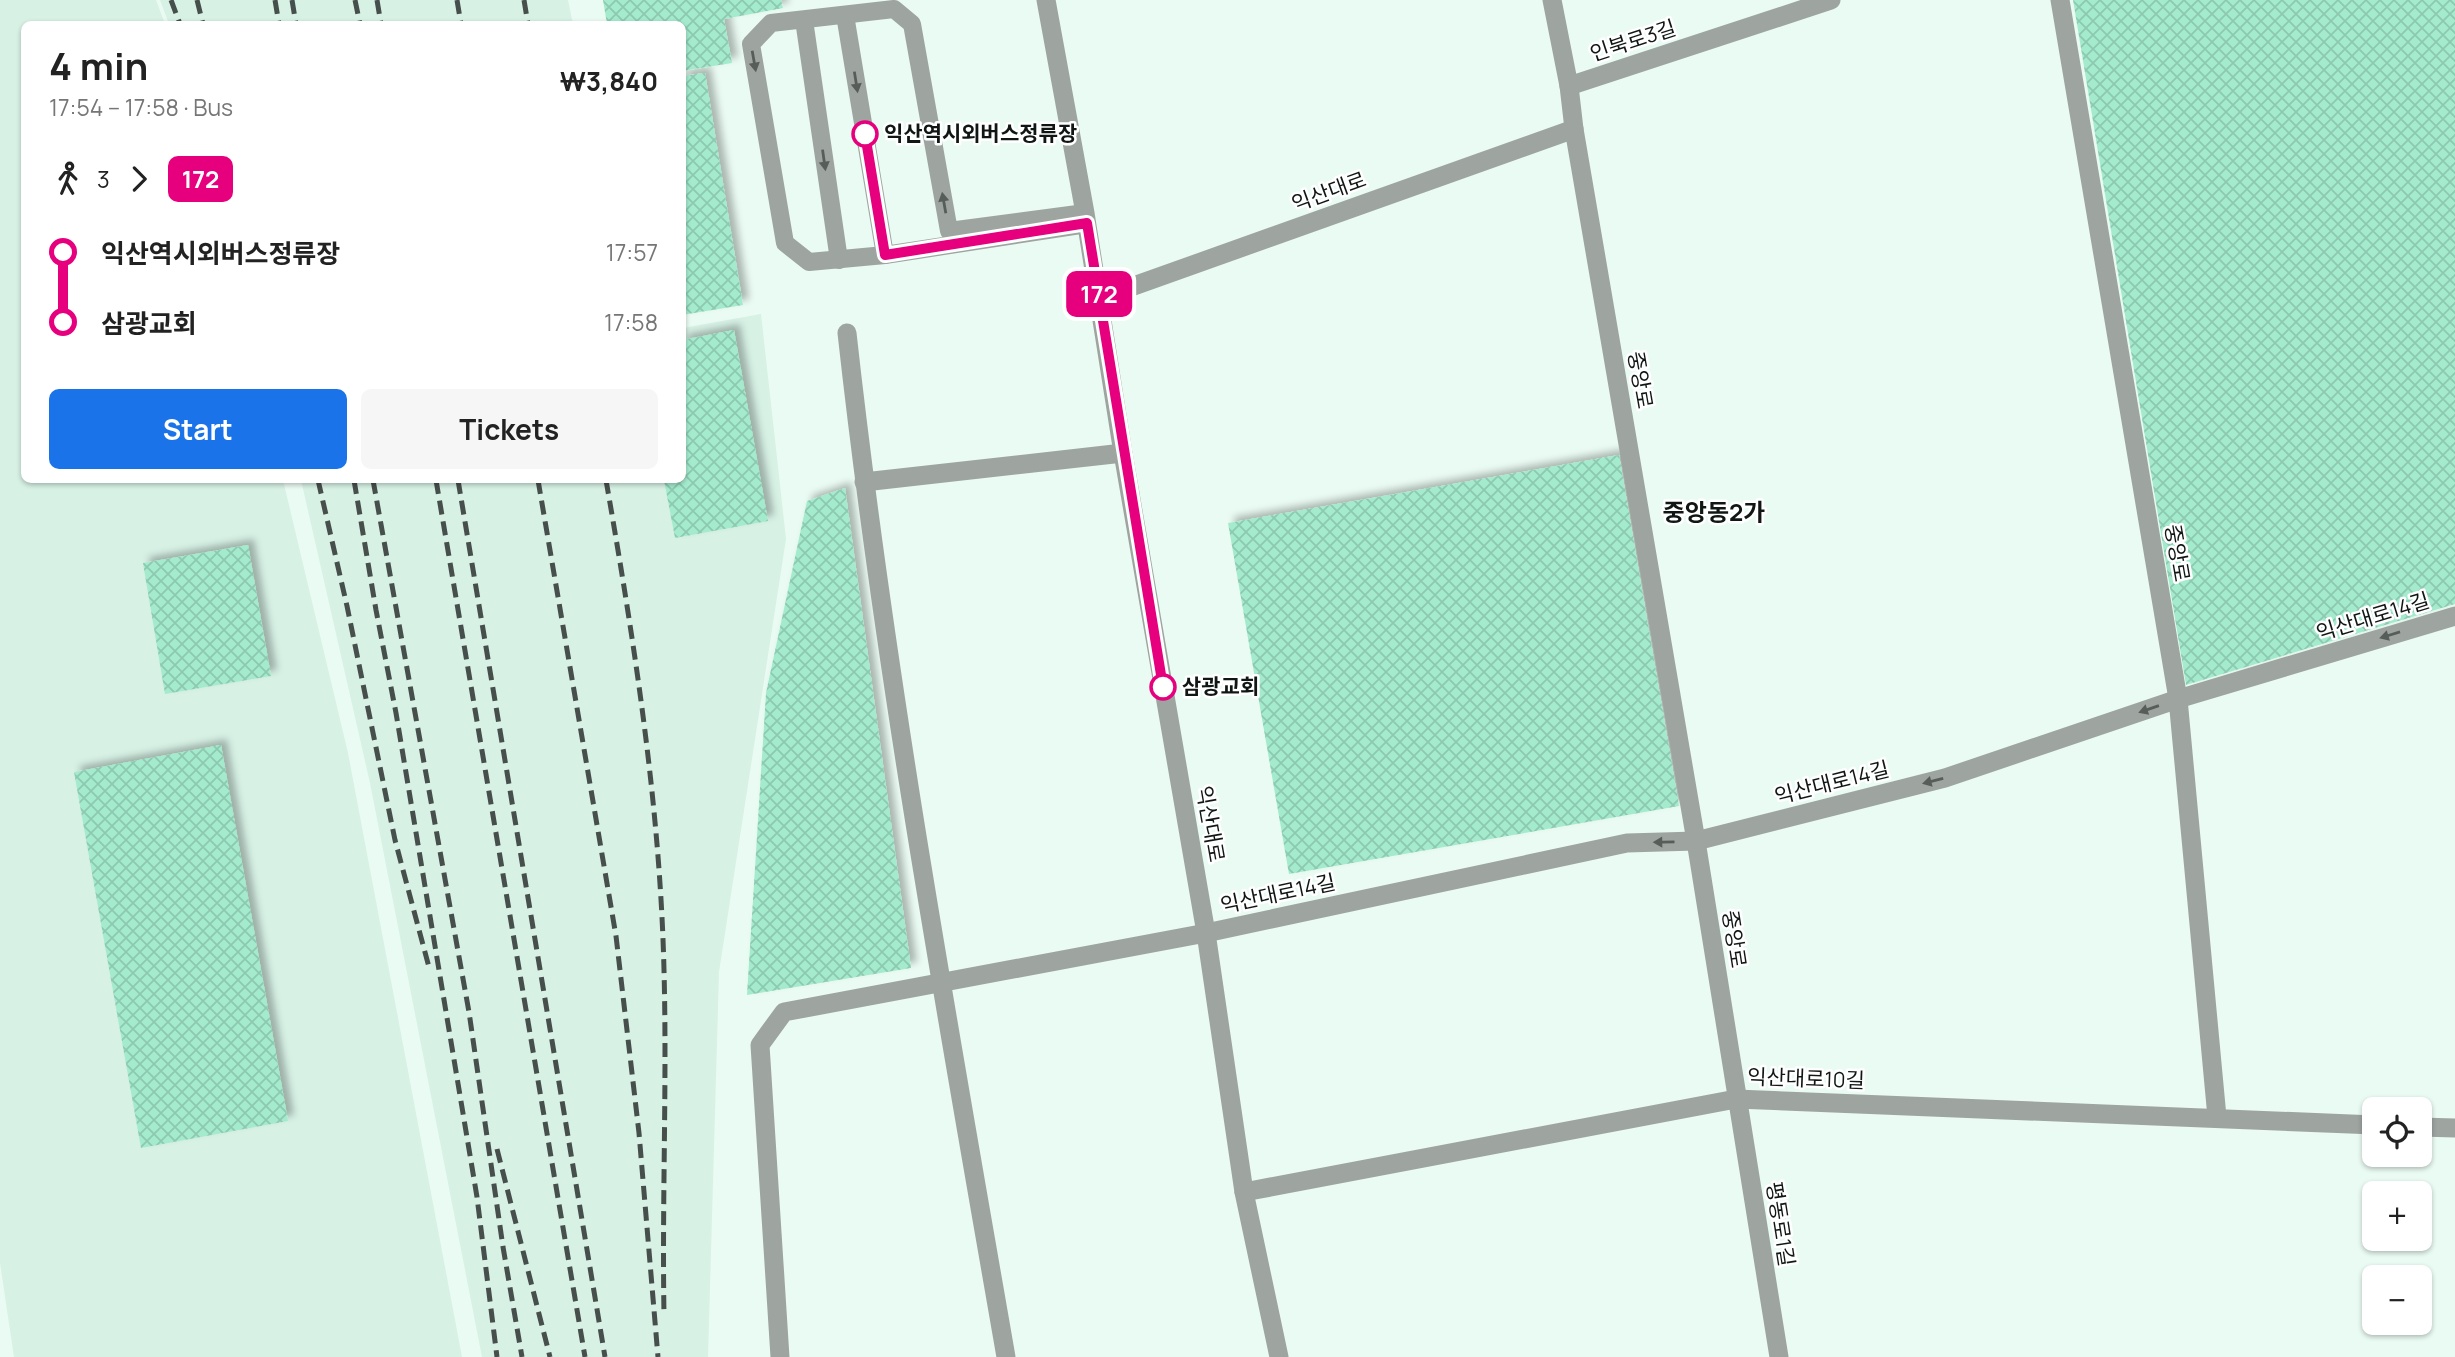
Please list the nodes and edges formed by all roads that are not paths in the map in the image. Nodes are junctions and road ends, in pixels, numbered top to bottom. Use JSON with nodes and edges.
{"nodes":[{"id":1,"x":1046,"y":0,"type":"edge"},
{"id":2,"x":1552,"y":0,"type":"edge"},
{"id":3,"x":1831,"y":0,"type":"edge"},
{"id":4,"x":2060,"y":0,"type":"edge"},
{"id":5,"x":845,"y":15,"type":"junction"},
{"id":6,"x":804,"y":20,"type":"junction"},
{"id":7,"x":1569,"y":86,"type":"junction"},
{"id":8,"x":1574,"y":129,"type":"junction"},
{"id":9,"x":1086,"y":218,"type":"junction"},
{"id":10,"x":885,"y":255,"type":"junction"},
{"id":11,"x":839,"y":260,"type":"junction"},
{"id":12,"x":1100,"y":298,"type":"junction"},
{"id":13,"x":848,"y":332,"type":"dead end"},
{"id":14,"x":1123,"y":453,"type":"junction"},
{"id":15,"x":864,"y":482,"type":"junction"},
{"id":16,"x":2455,"y":615,"type":"edge"},
{"id":17,"x":2178,"y":699,"type":"junction"},
{"id":18,"x":1696,"y":841,"type":"junction"},
{"id":19,"x":1206,"y":933,"type":"junction"},
{"id":20,"x":941,"y":983,"type":"junction"},
{"id":21,"x":1736,"y":1099,"type":"junction"},
{"id":22,"x":2217,"y":1117,"type":"junction"},
{"id":23,"x":2362,"y":1124,"type":"edge"},
{"id":24,"x":2432,"y":1127,"type":"edge"},
{"id":25,"x":2455,"y":1128,"type":"edge"},
{"id":26,"x":1244,"y":1192,"type":"junction"},
{"id":27,"x":780,"y":1357,"type":"edge"},
{"id":28,"x":1006,"y":1357,"type":"edge"},
{"id":29,"x":1279,"y":1357,"type":"edge"},
{"id":30,"x":1779,"y":1357,"type":"edge"}],
"edges":[{"from":1,"to":9,"type":"street","name":"익산대로"},
{"from":2,"to":7,"type":"street","name":"중앙로"},
{"from":3,"to":7,"type":"street","name":"인북로3길"},
{"from":4,"to":17,"type":"street","name":"중앙로"},
{"from":5,"to":6,"type":"lane"},
{"from":9,"to":5,"type":"lane","one_way":true},
{"from":5,"to":10,"type":"lane","one_way":true},
{"from":6,"to":11,"type":"lane","one_way":true},
{"from":6,"to":11,"type":"lane","one_way":true},
{"from":7,"to":8,"type":"street","name":"중앙로"},
{"from":8,"to":12,"type":"street","name":"익산대로"},
{"from":8,"to":18,"type":"street","name":"중앙로"},
{"from":9,"to":10,"type":"lane"},
{"from":9,"to":12,"type":"street","name":"익산대로"},
{"from":10,"to":11,"type":"lane"},
{"from":12,"to":14,"type":"street","name":"익산대로"},
{"from":13,"to":15,"type":"street"},
{"from":14,"to":15,"type":"street"},
{"from":14,"to":19,"type":"street","name":"익산대로"},
{"from":15,"to":20,"type":"street"},
{"from":16,"to":17,"type":"street","name":"익산대로14길","one_way":true},
{"from":17,"to":18,"type":"street","name":"익산대로14길","one_way":true},
{"from":17,"to":22,"type":"street","name":"중앙로"},
{"from":18,"to":19,"type":"street","name":"익산대로14길","one_way":true},
{"from":18,"to":21,"type":"street","name":"중앙로"},
{"from":19,"to":20,"type":"street","name":"익산대로14길"},
{"from":19,"to":26,"type":"street","name":"익산대로"},
{"from":20,"to":27,"type":"street","name":"익산대로14길"},
{"from":20,"to":28,"type":"street"},
{"from":21,"to":22,"type":"street","name":"익산대로10길"},
{"from":21,"to":26,"type":"street","name":"익산대로10길"},
{"from":21,"to":30,"type":"street","name":"평동로1길"},
{"from":22,"to":23,"type":"street","name":"익산대로10길"},
{"from":24,"to":25,"type":"street"},
{"from":26,"to":29,"type":"street","name":"익산대로"}]}
